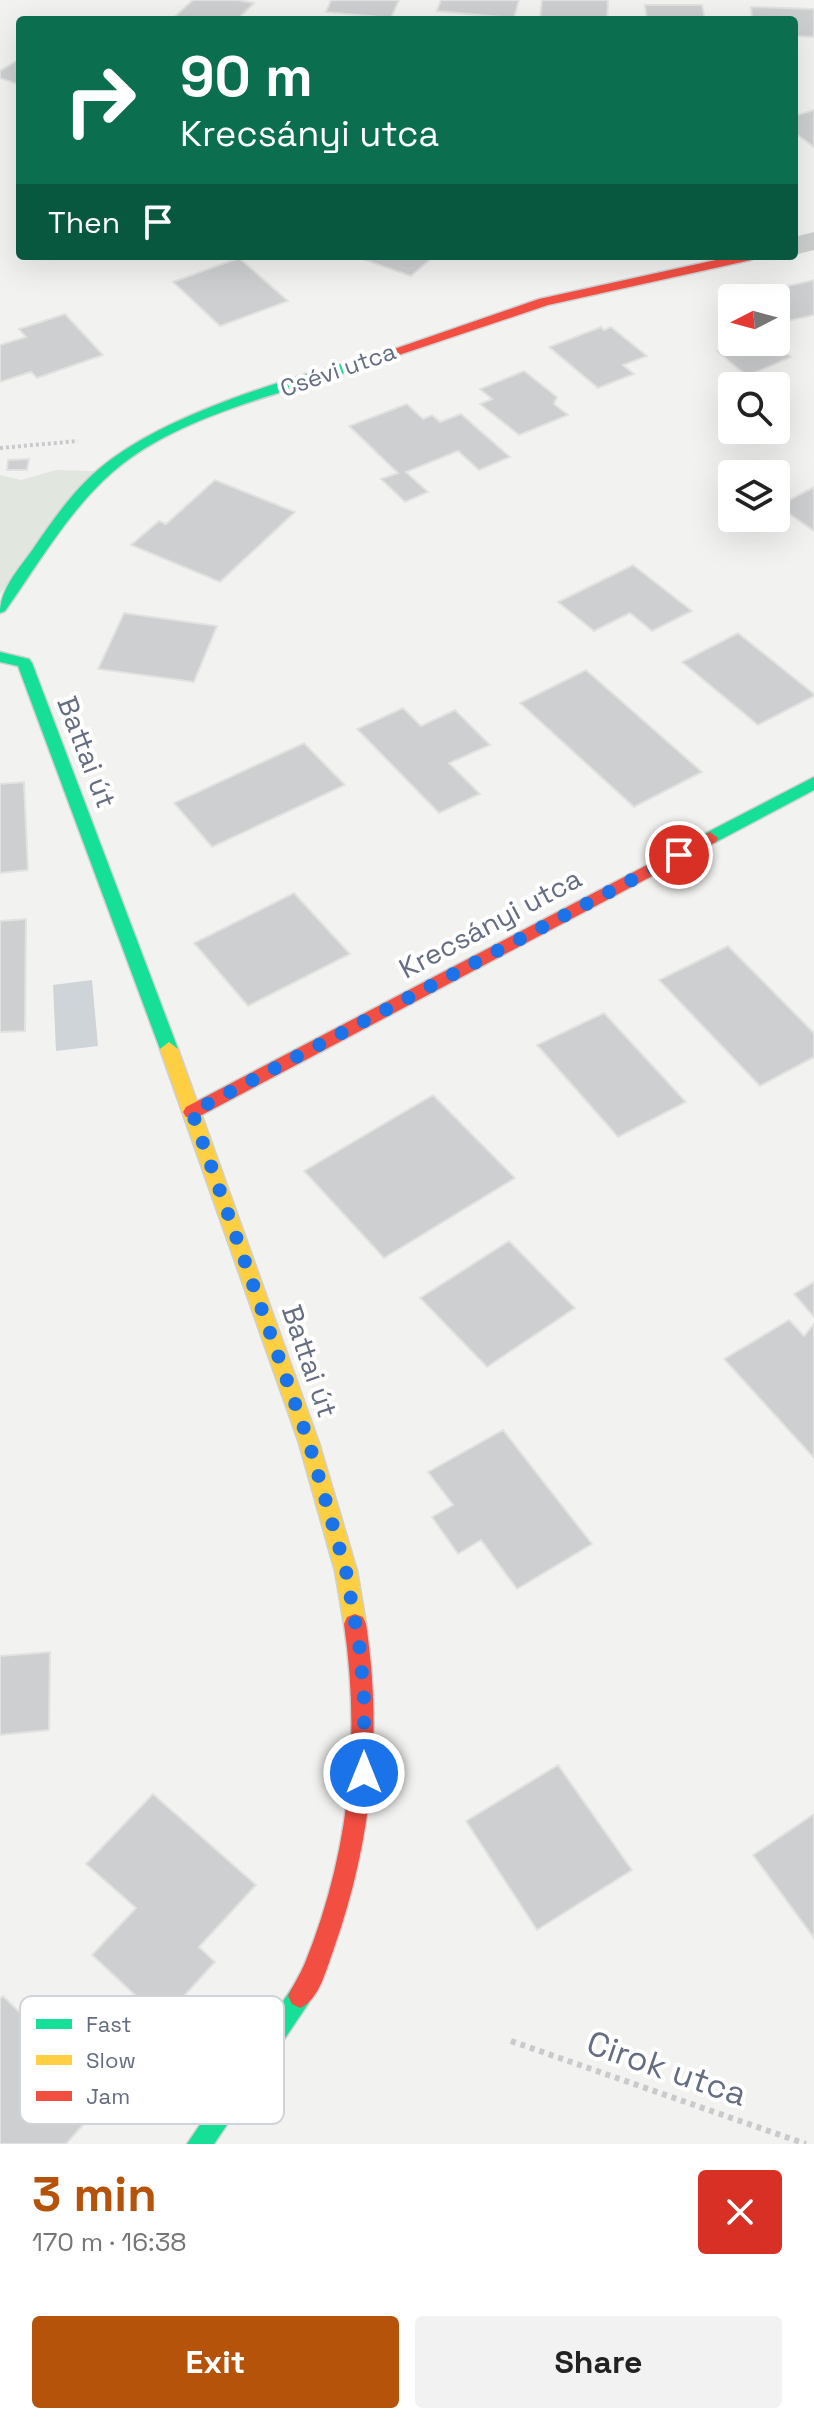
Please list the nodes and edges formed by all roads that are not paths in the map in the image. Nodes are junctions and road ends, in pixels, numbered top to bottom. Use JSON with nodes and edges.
{"nodes":[{"id":1,"x":733,"y":260,"type":"edge"},
{"id":2,"x":0,"y":608,"type":"edge"},
{"id":3,"x":0,"y":657,"type":"edge"},
{"id":4,"x":814,"y":783,"type":"edge"},
{"id":5,"x":192,"y":1112,"type":"junction"},
{"id":6,"x":284,"y":2020,"type":"edge"},
{"id":7,"x":213,"y":2124,"type":"edge"},
{"id":8,"x":199,"y":2144,"type":"edge"}],
"edges":[{"from":1,"to":2,"type":"street","name":"Csévi utca"},
{"from":3,"to":5,"type":"street","name":"Battai út"},
{"from":4,"to":5,"type":"street","name":"Krecsányi utca"},
{"from":5,"to":6,"type":"street","name":"Battai út"},
{"from":7,"to":8,"type":"street","name":"Battai út"}]}
